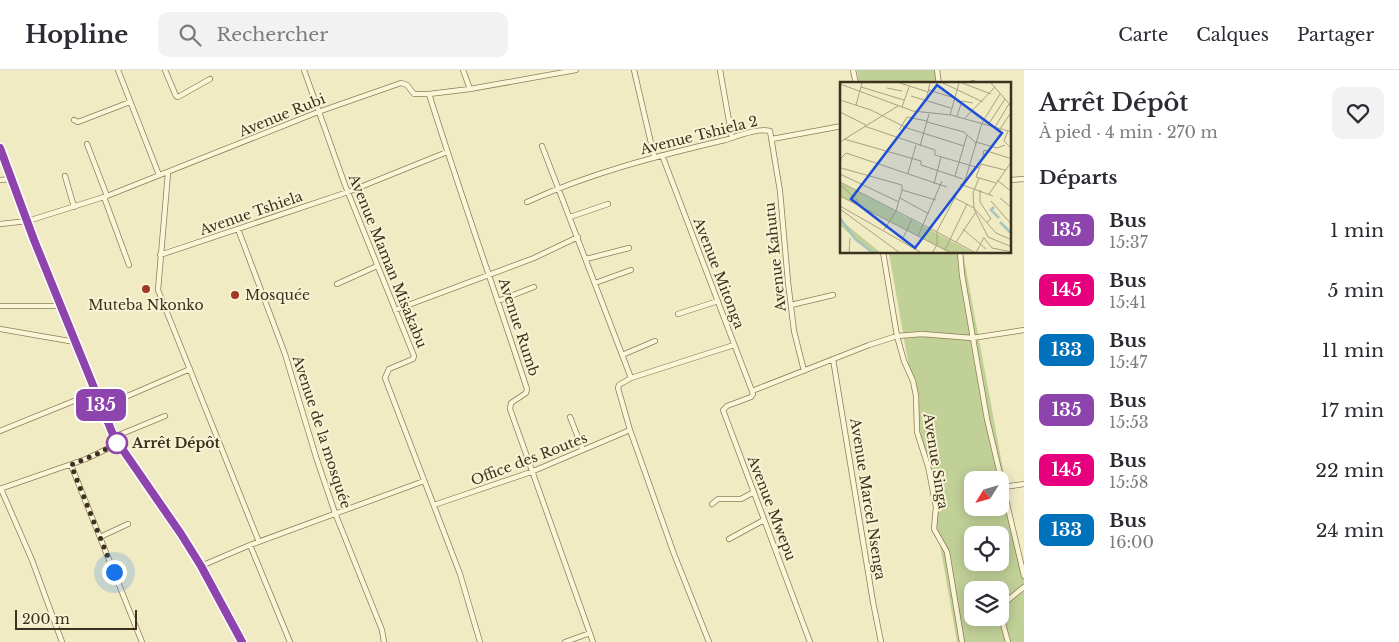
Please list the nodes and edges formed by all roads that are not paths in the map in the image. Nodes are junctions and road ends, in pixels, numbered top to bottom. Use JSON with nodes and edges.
{"nodes":[{"id":1,"x":118,"y":70,"type":"edge"},
{"id":2,"x":165,"y":70,"type":"edge"},
{"id":3,"x":304,"y":70,"type":"edge"},
{"id":4,"x":464,"y":70,"type":"edge"},
{"id":5,"x":574,"y":70,"type":"edge"},
{"id":6,"x":634,"y":70,"type":"edge"},
{"id":7,"x":720,"y":70,"type":"edge"},
{"id":8,"x":210,"y":79,"type":"dead end"},
{"id":9,"x":470,"y":89,"type":"junction"},
{"id":10,"x":429,"y":94,"type":"junction"},
{"id":11,"x":130,"y":102,"type":"junction"},
{"id":12,"x":318,"y":112,"type":"junction"},
{"id":13,"x":74,"y":120,"type":"dead end"},
{"id":14,"x":840,"y":126,"type":"edge"},
{"id":15,"x":732,"y":138,"type":"junction"},
{"id":16,"x":772,"y":139,"type":"junction"},
{"id":17,"x":87,"y":144,"type":"dead end"},
{"id":18,"x":542,"y":146,"type":"dead end"},
{"id":19,"x":0,"y":148,"type":"edge"},
{"id":20,"x":447,"y":152,"type":"junction"},
{"id":21,"x":662,"y":155,"type":"junction"},
{"id":22,"x":654,"y":156,"type":"junction"},
{"id":23,"x":168,"y":173,"type":"junction"},
{"id":24,"x":159,"y":175,"type":"junction"},
{"id":25,"x":65,"y":176,"type":"dead end"},
{"id":26,"x":11,"y":179,"type":"junction"},
{"id":27,"x":0,"y":180,"type":"edge"},
{"id":28,"x":558,"y":188,"type":"junction"},
{"id":29,"x":348,"y":192,"type":"junction"},
{"id":30,"x":105,"y":197,"type":"junction"},
{"id":31,"x":527,"y":202,"type":"dead end"},
{"id":32,"x":608,"y":204,"type":"dead end"},
{"id":33,"x":74,"y":207,"type":"junction"},
{"id":34,"x":570,"y":217,"type":"junction"},
{"id":35,"x":28,"y":221,"type":"junction"},
{"id":36,"x":0,"y":224,"type":"edge"},
{"id":37,"x":238,"y":229,"type":"junction"},
{"id":38,"x":578,"y":237,"type":"junction"},
{"id":39,"x":629,"y":248,"type":"dead end"},
{"id":40,"x":883,"y":254,"type":"edge"},
{"id":41,"x":960,"y":254,"type":"edge"},
{"id":42,"x":160,"y":255,"type":"junction"},
{"id":43,"x":586,"y":259,"type":"junction"},
{"id":44,"x":129,"y":265,"type":"dead end"},
{"id":45,"x":378,"y":266,"type":"junction"},
{"id":46,"x":631,"y":270,"type":"dead end"},
{"id":47,"x":490,"y":274,"type":"junction"},
{"id":48,"x":595,"y":283,"type":"junction"},
{"id":49,"x":337,"y":284,"type":"dead end"},
{"id":50,"x":534,"y":287,"type":"dead end"},
{"id":51,"x":833,"y":295,"type":"dead end"},
{"id":52,"x":498,"y":301,"type":"junction"},
{"id":53,"x":718,"y":301,"type":"junction"},
{"id":54,"x":791,"y":304,"type":"junction"},
{"id":55,"x":0,"y":306,"type":"edge"},
{"id":56,"x":61,"y":306,"type":"junction"},
{"id":57,"x":395,"y":310,"type":"junction"},
{"id":58,"x":678,"y":314,"type":"dead end"},
{"id":59,"x":0,"y":329,"type":"edge"},
{"id":60,"x":1024,"y":330,"type":"edge"},
{"id":61,"x":896,"y":336,"type":"junction"},
{"id":62,"x":972,"y":338,"type":"junction"},
{"id":63,"x":655,"y":341,"type":"dead end"},
{"id":64,"x":75,"y":342,"type":"junction"},
{"id":65,"x":734,"y":345,"type":"junction"},
{"id":66,"x":622,"y":355,"type":"junction"},
{"id":67,"x":834,"y":359,"type":"junction"},
{"id":68,"x":190,"y":369,"type":"junction"},
{"id":69,"x":804,"y":371,"type":"junction"},
{"id":70,"x":631,"y":378,"type":"junction"},
{"id":71,"x":752,"y":391,"type":"junction"},
{"id":72,"x":96,"y":392,"type":"junction"},
{"id":73,"x":102,"y":407,"type":"junction"},
{"id":74,"x":165,"y":416,"type":"dead end"},
{"id":75,"x":570,"y":417,"type":"dead end"},
{"id":76,"x":630,"y":430,"type":"junction"},
{"id":77,"x":0,"y":431,"type":"edge"},
{"id":78,"x":114,"y":437,"type":"junction"},
{"id":79,"x":117,"y":444,"type":"junction"},
{"id":80,"x":584,"y":450,"type":"junction"},
{"id":81,"x":71,"y":465,"type":"junction"},
{"id":82,"x":1000,"y":471,"type":"edge"},
{"id":83,"x":532,"y":472,"type":"junction"},
{"id":84,"x":424,"y":481,"type":"junction"},
{"id":85,"x":1024,"y":484,"type":"edge"},
{"id":86,"x":1009,"y":486,"type":"edge"},
{"id":87,"x":1,"y":489,"type":"edge"},
{"id":88,"x":754,"y":492,"type":"junction"},
{"id":89,"x":712,"y":504,"type":"dead end"},
{"id":90,"x":434,"y":505,"type":"junction"},
{"id":91,"x":1009,"y":508,"type":"edge"},
{"id":92,"x":335,"y":513,"type":"junction"},
{"id":93,"x":764,"y":520,"type":"junction"},
{"id":94,"x":128,"y":524,"type":"dead end"},
{"id":95,"x":100,"y":537,"type":"junction"},
{"id":96,"x":729,"y":539,"type":"dead end"},
{"id":97,"x":259,"y":542,"type":"junction"},
{"id":98,"x":250,"y":545,"type":"junction"},
{"id":99,"x":1022,"y":564,"type":"edge"},
{"id":100,"x":201,"y":566,"type":"junction"},
{"id":101,"x":1024,"y":576,"type":"edge"},
{"id":102,"x":1024,"y":587,"type":"edge"},
{"id":103,"x":590,"y":633,"type":"junction"},
{"id":104,"x":62,"y":642,"type":"edge"},
{"id":105,"x":141,"y":642,"type":"edge"},
{"id":106,"x":242,"y":642,"type":"edge"},
{"id":107,"x":290,"y":642,"type":"edge"},
{"id":108,"x":384,"y":642,"type":"edge"},
{"id":109,"x":480,"y":642,"type":"edge"},
{"id":110,"x":565,"y":642,"type":"edge"},
{"id":111,"x":593,"y":642,"type":"edge"},
{"id":112,"x":709,"y":642,"type":"edge"},
{"id":113,"x":810,"y":642,"type":"edge"},
{"id":114,"x":881,"y":642,"type":"edge"},
{"id":115,"x":962,"y":642,"type":"edge"},
{"id":116,"x":1008,"y":642,"type":"edge"}],
"edges":[{"from":1,"to":11,"type":"street"},
{"from":2,"to":8,"type":"street"},
{"from":3,"to":12,"type":"street","name":"Avenue Maman Misakabu"},
{"from":4,"to":9,"type":"street"},
{"from":5,"to":9,"type":"street","name":"Avenue Rubi"},
{"from":6,"to":22,"type":"street"},
{"from":7,"to":15,"type":"street"},
{"from":9,"to":10,"type":"street","name":"Avenue Rubi"},
{"from":10,"to":12,"type":"street","name":"Avenue Rubi"},
{"from":10,"to":20,"type":"street","name":"Avenue Rumb"},
{"from":11,"to":13,"type":"street"},
{"from":11,"to":24,"type":"street"},
{"from":12,"to":23,"type":"street","name":"Avenue Rubi"},
{"from":12,"to":29,"type":"street","name":"Avenue Maman Misakabu"},
{"from":14,"to":16,"type":"street","name":"Avenue Tshiela 2"},
{"from":15,"to":16,"type":"street","name":"Avenue Tshiela 2"},
{"from":15,"to":21,"type":"street","name":"Avenue Tshiela 2"},
{"from":16,"to":54,"type":"street","name":"Avenue Kahutu"},
{"from":17,"to":30,"type":"street"},
{"from":18,"to":28,"type":"street"},
{"from":19,"to":26,"type":"main road"},
{"from":20,"to":29,"type":"street","name":"Avenue Tshiela"},
{"from":20,"to":47,"type":"street","name":"Avenue Rumb"},
{"from":21,"to":22,"type":"street","name":"Avenue Tshiela 2"},
{"from":21,"to":53,"type":"street","name":"Avenue Mitonga"},
{"from":22,"to":28,"type":"street","name":"Avenue Tshiela 2"},
{"from":23,"to":24,"type":"street","name":"Avenue Rubi"},
{"from":23,"to":42,"type":"street"},
{"from":24,"to":30,"type":"street","name":"Avenue Rubi"},
{"from":25,"to":33,"type":"street"},
{"from":26,"to":27,"type":"street"},
{"from":26,"to":35,"type":"main road"},
{"from":28,"to":31,"type":"street","name":"Avenue Tshiela 2"},
{"from":28,"to":34,"type":"street"},
{"from":29,"to":37,"type":"street","name":"Avenue Tshiela"},
{"from":29,"to":45,"type":"street","name":"Avenue Maman Misakabu"},
{"from":30,"to":33,"type":"street","name":"Avenue Rubi"},
{"from":30,"to":44,"type":"street"},
{"from":32,"to":34,"type":"street"},
{"from":33,"to":35,"type":"street","name":"Avenue Rubi"},
{"from":34,"to":38,"type":"street"},
{"from":35,"to":36,"type":"street","name":"Avenue Rubi"},
{"from":35,"to":56,"type":"main road"},
{"from":37,"to":42,"type":"street","name":"Avenue Tshiela"},
{"from":37,"to":92,"type":"street","name":"Avenue de la mosquée"},
{"from":38,"to":43,"type":"street"},
{"from":38,"to":47,"type":"street"},
{"from":39,"to":43,"type":"street"},
{"from":40,"to":61,"type":"street","name":"Avenue Singa"},
{"from":41,"to":62,"type":"street"},
{"from":42,"to":68,"type":"street"},
{"from":43,"to":48,"type":"street"},
{"from":45,"to":49,"type":"street"},
{"from":45,"to":57,"type":"street","name":"Avenue Maman Misakabu"},
{"from":46,"to":48,"type":"street"},
{"from":47,"to":52,"type":"street","name":"Avenue Rumb"},
{"from":47,"to":57,"type":"street"},
{"from":48,"to":66,"type":"street"},
{"from":50,"to":52,"type":"street"},
{"from":51,"to":54,"type":"street"},
{"from":52,"to":83,"type":"street","name":"Avenue Rumb"},
{"from":53,"to":58,"type":"street"},
{"from":53,"to":65,"type":"street","name":"Avenue Mitonga"},
{"from":54,"to":69,"type":"street","name":"Avenue Kahutu"},
{"from":55,"to":56,"type":"street"},
{"from":56,"to":64,"type":"main road"},
{"from":57,"to":84,"type":"street","name":"Avenue Maman Misakabu"},
{"from":59,"to":64,"type":"street"},
{"from":60,"to":62,"type":"street"},
{"from":61,"to":62,"type":"street"},
{"from":61,"to":67,"type":"street"},
{"from":61,"to":115,"type":"street","name":"Avenue Singa"},
{"from":62,"to":82,"type":"street"},
{"from":63,"to":66,"type":"street"},
{"from":64,"to":72,"type":"main road"},
{"from":65,"to":70,"type":"street"},
{"from":65,"to":71,"type":"street","name":"Avenue Mitonga"},
{"from":66,"to":70,"type":"street"},
{"from":67,"to":69,"type":"street"},
{"from":67,"to":114,"type":"street","name":"Avenue Marcel Nsenga"},
{"from":68,"to":73,"type":"street"},
{"from":68,"to":97,"type":"street"},
{"from":69,"to":71,"type":"street"},
{"from":70,"to":76,"type":"street"},
{"from":71,"to":88,"type":"street","name":"Avenue Mwepu"},
{"from":72,"to":73,"type":"main road"},
{"from":72,"to":77,"type":"street"},
{"from":73,"to":78,"type":"main road"},
{"from":74,"to":78,"type":"street"},
{"from":75,"to":80,"type":"street"},
{"from":76,"to":80,"type":"street","name":"Office des Routes"},
{"from":76,"to":112,"type":"street"},
{"from":78,"to":79,"type":"main road"},
{"from":79,"to":81,"type":"street"},
{"from":79,"to":100,"type":"main road"},
{"from":80,"to":83,"type":"street","name":"Office des Routes"},
{"from":81,"to":87,"type":"street"},
{"from":81,"to":95,"type":"street"},
{"from":83,"to":90,"type":"street","name":"Office des Routes"},
{"from":83,"to":103,"type":"street","name":"Avenue Rumb"},
{"from":84,"to":90,"type":"street","name":"Avenue Maman Misakabu"},
{"from":84,"to":92,"type":"street"},
{"from":85,"to":86,"type":"street"},
{"from":87,"to":104,"type":"street"},
{"from":88,"to":89,"type":"street"},
{"from":88,"to":93,"type":"street","name":"Avenue Mwepu"},
{"from":90,"to":109,"type":"street","name":"Avenue Maman Misakabu"},
{"from":91,"to":99,"type":"street"},
{"from":92,"to":97,"type":"street"},
{"from":92,"to":108,"type":"street","name":"Avenue de la mosquée"},
{"from":93,"to":96,"type":"street"},
{"from":93,"to":113,"type":"street","name":"Avenue Mwepu"},
{"from":94,"to":95,"type":"street"},
{"from":95,"to":105,"type":"street"},
{"from":97,"to":98,"type":"street"},
{"from":98,"to":100,"type":"street"},
{"from":98,"to":107,"type":"street"},
{"from":99,"to":101,"type":"street"},
{"from":100,"to":106,"type":"main road"},
{"from":102,"to":116,"type":"street"},
{"from":103,"to":110,"type":"street"},
{"from":103,"to":111,"type":"street","name":"Avenue Rumb"}]}
